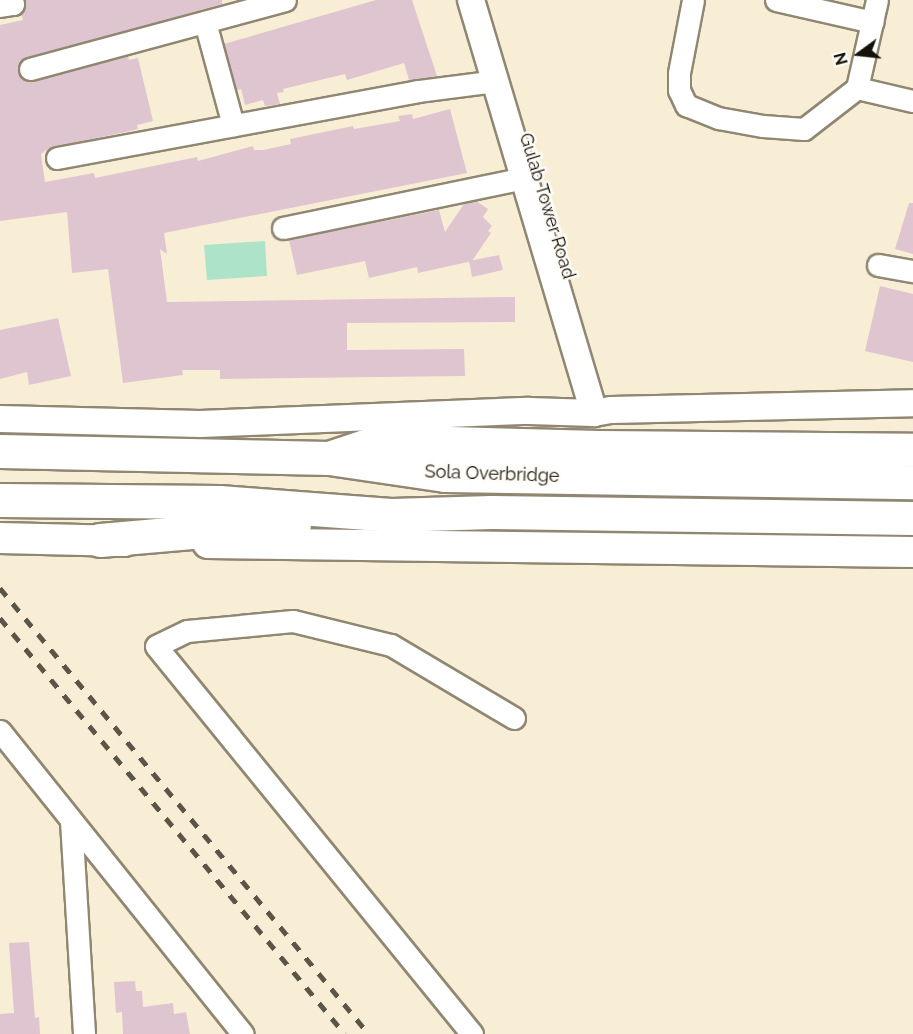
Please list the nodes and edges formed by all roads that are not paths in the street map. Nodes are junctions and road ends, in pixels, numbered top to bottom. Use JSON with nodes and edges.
{"nodes":[{"id":1,"x":12,"y":0,"type":"edge"},
{"id":2,"x":285,"y":0,"type":"edge"},
{"id":3,"x":471,"y":0,"type":"edge"},
{"id":4,"x":484,"y":0,"type":"edge"},
{"id":5,"x":693,"y":0,"type":"edge"},
{"id":6,"x":776,"y":0,"type":"edge"},
{"id":7,"x":877,"y":0,"type":"edge"},
{"id":8,"x":0,"y":6,"type":"edge"},
{"id":9,"x":205,"y":22,"type":"junction"},
{"id":10,"x":873,"y":22,"type":"junction"},
{"id":11,"x":30,"y":69,"type":"dead end"},
{"id":12,"x":496,"y":81,"type":"junction"},
{"id":13,"x":857,"y":88,"type":"junction"},
{"id":14,"x":913,"y":101,"type":"edge"},
{"id":15,"x":233,"y":125,"type":"junction"},
{"id":16,"x":57,"y":158,"type":"dead end"},
{"id":17,"x":525,"y":178,"type":"junction"},
{"id":18,"x":283,"y":228,"type":"dead end"},
{"id":19,"x":878,"y":265,"type":"dead end"},
{"id":20,"x":913,"y":271,"type":"edge"},
{"id":21,"x":912,"y":399,"type":"edge"},
{"id":22,"x":602,"y":412,"type":"junction"},
{"id":23,"x":0,"y":419,"type":"edge"},
{"id":24,"x":913,"y":450,"type":"edge"},
{"id":25,"x":0,"y":451,"type":"edge"},
{"id":26,"x":329,"y":458,"type":"junction"},
{"id":27,"x":913,"y":482,"type":"edge"},
{"id":28,"x":0,"y":500,"type":"edge"},
{"id":29,"x":391,"y":515,"type":"junction"},
{"id":30,"x":913,"y":518,"type":"edge"},
{"id":31,"x":0,"y":538,"type":"edge"},
{"id":32,"x":100,"y":540,"type":"junction"},
{"id":33,"x":913,"y":552,"type":"edge"},
{"id":34,"x":514,"y":718,"type":"dead end"},
{"id":35,"x":0,"y":731,"type":"edge"},
{"id":36,"x":71,"y":820,"type":"junction"},
{"id":37,"x":84,"y":1034,"type":"edge"},
{"id":38,"x":243,"y":1034,"type":"edge"},
{"id":39,"x":472,"y":1034,"type":"edge"}],
"edges":[{"from":1,"to":8,"type":"street"},
{"from":2,"to":9,"type":"street"},
{"from":3,"to":12,"type":"street"},
{"from":4,"to":22,"type":"street","name":"Gulab Tower Road"},
{"from":5,"to":13,"type":"street"},
{"from":6,"to":10,"type":"street"},
{"from":7,"to":10,"type":"street"},
{"from":9,"to":11,"type":"street"},
{"from":9,"to":15,"type":"street"},
{"from":10,"to":13,"type":"street"},
{"from":12,"to":15,"type":"street"},
{"from":12,"to":17,"type":"street"},
{"from":13,"to":14,"type":"street"},
{"from":15,"to":16,"type":"street"},
{"from":17,"to":18,"type":"street"},
{"from":17,"to":22,"type":"street"},
{"from":19,"to":20,"type":"street"},
{"from":21,"to":22,"type":"street"},
{"from":22,"to":23,"type":"street"},
{"from":24,"to":26,"type":"main road"},
{"from":25,"to":26,"type":"main road","name":"Sola Overbridge"},
{"from":26,"to":27,"type":"main road","name":"Sola Overbridge"},
{"from":28,"to":29,"type":"main road","name":"Sola Overbridge"},
{"from":29,"to":30,"type":"main road","name":"Sola Overbridge"},
{"from":29,"to":32,"type":"main road"},
{"from":31,"to":32,"type":"main road"},
{"from":32,"to":33,"type":"main road"},
{"from":34,"to":39,"type":"street"},
{"from":35,"to":36,"type":"street"},
{"from":36,"to":37,"type":"street"},
{"from":36,"to":38,"type":"street"}]}
